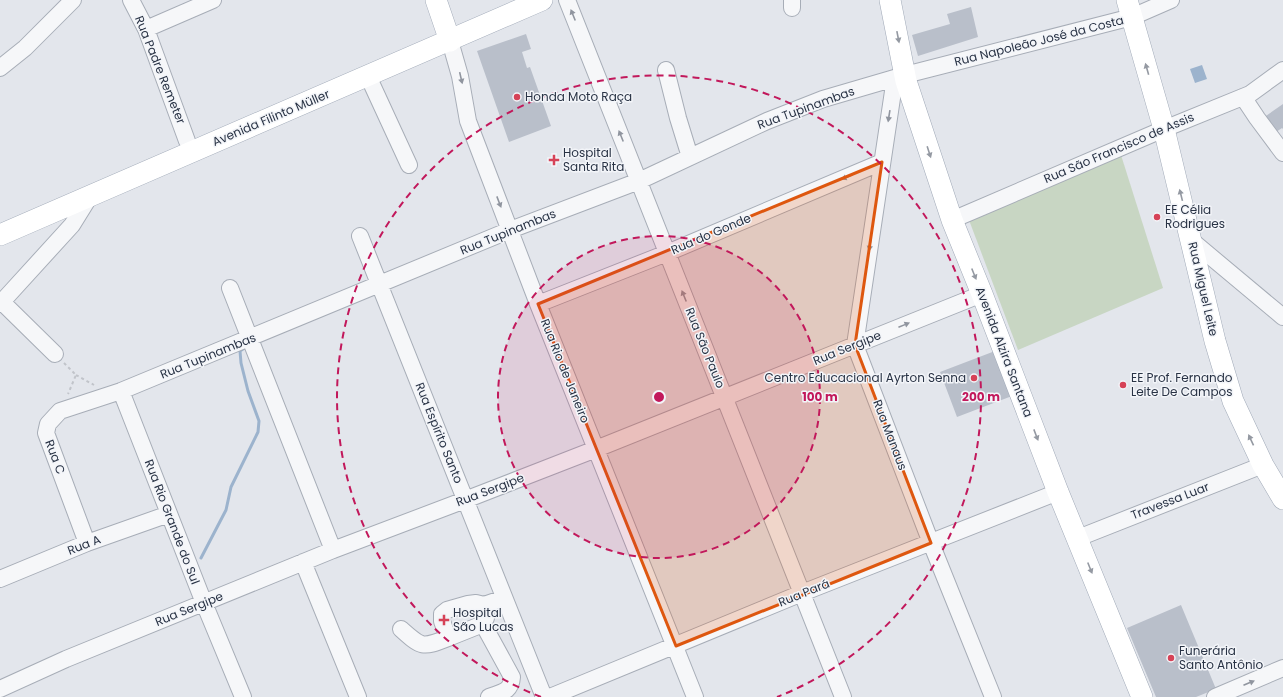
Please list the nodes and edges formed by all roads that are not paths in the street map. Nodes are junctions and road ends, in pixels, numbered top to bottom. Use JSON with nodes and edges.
{"nodes":[{"id":1,"x":73,"y":0,"type":"edge"},
{"id":2,"x":131,"y":0,"type":"edge"},
{"id":3,"x":213,"y":0,"type":"edge"},
{"id":4,"x":436,"y":0,"type":"edge"},
{"id":5,"x":507,"y":0,"type":"edge"},
{"id":6,"x":542,"y":0,"type":"edge"},
{"id":7,"x":567,"y":0,"type":"edge"},
{"id":8,"x":890,"y":0,"type":"edge"},
{"id":9,"x":1171,"y":0,"type":"edge"},
{"id":10,"x":1130,"y":9,"type":"edge"},
{"id":11,"x":146,"y":29,"type":"junction"},
{"id":12,"x":442,"y":35,"type":"junction"},
{"id":13,"x":0,"y":68,"type":"edge"},
{"id":14,"x":666,"y":70,"type":"dead end"},
{"id":15,"x":1283,"y":70,"type":"edge"},
{"id":16,"x":368,"y":76,"type":"junction"},
{"id":17,"x":900,"y":76,"type":"junction"},
{"id":18,"x":1243,"y":97,"type":"junction"},
{"id":19,"x":1164,"y":129,"type":"junction"},
{"id":20,"x":187,"y":141,"type":"junction"},
{"id":21,"x":1283,"y":153,"type":"edge"},
{"id":22,"x":690,"y":157,"type":"junction"},
{"id":23,"x":882,"y":162,"type":"junction"},
{"id":24,"x":409,"y":165,"type":"dead end"},
{"id":25,"x":639,"y":181,"type":"junction"},
{"id":26,"x":90,"y":196,"type":"junction"},
{"id":27,"x":952,"y":220,"type":"junction"},
{"id":28,"x":0,"y":223,"type":"edge"},
{"id":29,"x":510,"y":230,"type":"junction"},
{"id":30,"x":0,"y":236,"type":"edge"},
{"id":31,"x":360,"y":236,"type":"dead end"},
{"id":32,"x":1192,"y":241,"type":"junction"},
{"id":33,"x":667,"y":253,"type":"junction"},
{"id":34,"x":380,"y":284,"type":"junction"},
{"id":35,"x":230,"y":288,"type":"dead end"},
{"id":36,"x":982,"y":294,"type":"junction"},
{"id":37,"x":1,"y":303,"type":"edge"},
{"id":38,"x":538,"y":304,"type":"junction"},
{"id":39,"x":1283,"y":317,"type":"edge"},
{"id":40,"x":249,"y":338,"type":"junction"},
{"id":41,"x":855,"y":345,"type":"junction"},
{"id":42,"x":55,"y":354,"type":"road end"},
{"id":43,"x":122,"y":391,"type":"junction"},
{"id":44,"x":725,"y":397,"type":"junction"},
{"id":45,"x":596,"y":449,"type":"junction"},
{"id":46,"x":1263,"y":465,"type":"junction"},
{"id":47,"x":1058,"y":492,"type":"junction"},
{"id":48,"x":1283,"y":499,"type":"edge"},
{"id":49,"x":465,"y":500,"type":"junction"},
{"id":50,"x":169,"y":514,"type":"junction"},
{"id":51,"x":1078,"y":538,"type":"junction"},
{"id":52,"x":932,"y":543,"type":"junction"},
{"id":53,"x":87,"y":544,"type":"junction"},
{"id":54,"x":333,"y":550,"type":"junction"},
{"id":55,"x":303,"y":562,"type":"junction"},
{"id":56,"x":0,"y":580,"type":"edge"},
{"id":57,"x":802,"y":593,"type":"junction"},
{"id":58,"x":504,"y":598,"type":"junction"},
{"id":59,"x":204,"y":603,"type":"junction"},
{"id":60,"x":484,"y":605,"type":"junction"},
{"id":61,"x":483,"y":624,"type":"junction"},
{"id":62,"x":401,"y":629,"type":"dead end"},
{"id":63,"x":448,"y":638,"type":"junction"},
{"id":64,"x":676,"y":646,"type":"junction"},
{"id":65,"x":1283,"y":668,"type":"edge"},
{"id":66,"x":0,"y":689,"type":"edge"},
{"id":67,"x":243,"y":697,"type":"edge"},
{"id":68,"x":358,"y":697,"type":"edge"},
{"id":69,"x":489,"y":697,"type":"edge"},
{"id":70,"x":544,"y":697,"type":"edge"},
{"id":71,"x":550,"y":697,"type":"edge"},
{"id":72,"x":696,"y":697,"type":"edge"},
{"id":73,"x":843,"y":697,"type":"edge"},
{"id":74,"x":993,"y":697,"type":"edge"},
{"id":75,"x":1142,"y":697,"type":"edge"},
{"id":76,"x":1215,"y":697,"type":"edge"}],
"edges":[{"from":1,"to":13,"type":"street"},
{"from":2,"to":11,"type":"street","name":"Rua Padre Remeter"},
{"from":3,"to":11,"type":"street"},
{"from":4,"to":12,"type":"main road"},
{"from":5,"to":12,"type":"main road","name":"Avenida Filinto Müller"},
{"from":6,"to":12,"type":"main road","name":"Avenida Filinto Müller"},
{"from":25,"to":7,"type":"street","name":"Rua São Paulo","one_way":true},
{"from":8,"to":17,"type":"main road","name":"Avenida Alzira Santana","one_way":true},
{"from":9,"to":10,"type":"street","name":"Rua Napoleão José da Costa"},
{"from":10,"to":17,"type":"street","name":"Rua Napoleão José da Costa"},
{"from":19,"to":10,"type":"main road","name":"Rua Miguel Leite","one_way":true},
{"from":11,"to":20,"type":"street","name":"Rua Padre Remeter"},
{"from":12,"to":16,"type":"main road","name":"Avenida Filinto Müller"},
{"from":12,"to":20,"type":"main road","name":"Avenida Filinto Müller"},
{"from":12,"to":29,"type":"street","name":"Rua Rio de Janeiro","one_way":true},
{"from":14,"to":22,"type":"street"},
{"from":15,"to":18,"type":"street","name":"Rua São Francisco de Assis"},
{"from":16,"to":24,"type":"street"},
{"from":16,"to":26,"type":"main road","name":"Avenida Filinto Müller"},
{"from":17,"to":22,"type":"street","name":"Rua Tupinambas"},
{"from":17,"to":23,"type":"street","name":"Rua Manaus","one_way":true},
{"from":17,"to":27,"type":"main road","name":"Avenida Alzira Santana","one_way":true},
{"from":18,"to":19,"type":"street","name":"Rua São Francisco de Assis"},
{"from":18,"to":21,"type":"street"},
{"from":19,"to":27,"type":"street","name":"Rua São Francisco de Assis"},
{"from":32,"to":19,"type":"main road","name":"Rua Miguel Leite","one_way":true},
{"from":20,"to":28,"type":"main road","name":"Avenida Filinto Müller"},
{"from":22,"to":25,"type":"street","name":"Rua Tupinambas"},
{"from":23,"to":33,"type":"street","name":"Rua do Gonde","one_way":true},
{"from":23,"to":41,"type":"street","name":"Rua Manaus","one_way":true},
{"from":25,"to":29,"type":"street","name":"Rua Tupinambas"},
{"from":25,"to":33,"type":"street","name":"Rua São Paulo"},
{"from":26,"to":30,"type":"main road","name":"Avenida Filinto Müller"},
{"from":26,"to":37,"type":"street"},
{"from":27,"to":36,"type":"main road","name":"Avenida Alzira Santana","one_way":true},
{"from":29,"to":34,"type":"street","name":"Rua Tupinambas"},
{"from":29,"to":38,"type":"street","name":"Rua Rio de Janeiro"},
{"from":31,"to":34,"type":"street","name":"Rua Espírito Santo"},
{"from":32,"to":39,"type":"street"},
{"from":46,"to":32,"type":"main road","name":"Rua Miguel Leite","one_way":true},
{"from":33,"to":38,"type":"street","name":"Rua do Gonde"},
{"from":44,"to":33,"type":"street","name":"Rua São Paulo","one_way":true},
{"from":34,"to":40,"type":"street","name":"Rua Tupinambas"},
{"from":34,"to":49,"type":"street","name":"Rua Espírito Santo"},
{"from":35,"to":40,"type":"street"},
{"from":41,"to":36,"type":"street","name":"Rua Sergipe","one_way":true},
{"from":36,"to":47,"type":"main road","name":"Avenida Alzira Santana","one_way":true},
{"from":37,"to":42,"type":"street"},
{"from":38,"to":45,"type":"street","name":"Rua Rio de Janeiro"},
{"from":40,"to":43,"type":"street","name":"Rua Tupinambas"},
{"from":40,"to":54,"type":"street"},
{"from":41,"to":44,"type":"street","name":"Rua Sergipe"},
{"from":41,"to":52,"type":"street","name":"Rua Manaus"},
{"from":43,"to":50,"type":"street","name":"Rua Rio Grande do Sul"},
{"from":43,"to":53,"type":"street","name":"Rua C"},
{"from":44,"to":45,"type":"street","name":"Rua Sergipe"},
{"from":44,"to":57,"type":"street","name":"Rua São Paulo"},
{"from":45,"to":49,"type":"street","name":"Rua Sergipe"},
{"from":45,"to":64,"type":"street","name":"Rua Rio de Janeiro"},
{"from":46,"to":48,"type":"main road","name":"Rua Miguel Leite"},
{"from":46,"to":51,"type":"street","name":"Travessa Luar"},
{"from":47,"to":51,"type":"main road","name":"Avenida Alzira Santana"},
{"from":47,"to":52,"type":"street","name":"Rua Pará"},
{"from":49,"to":54,"type":"street","name":"Rua Sergipe"},
{"from":49,"to":58,"type":"street","name":"Rua Espírito Santo"},
{"from":50,"to":53,"type":"street","name":"Rua A"},
{"from":50,"to":59,"type":"street","name":"Rua Rio Grande do Sul"},
{"from":51,"to":75,"type":"main road","name":"Avenida Alzira Santana","one_way":true},
{"from":52,"to":57,"type":"street","name":"Rua Pará"},
{"from":52,"to":74,"type":"street","name":"Rua Manaus"},
{"from":53,"to":56,"type":"street","name":"Rua A"},
{"from":54,"to":55,"type":"street","name":"Rua Sergipe"},
{"from":55,"to":59,"type":"street","name":"Rua Sergipe"},
{"from":55,"to":68,"type":"street"},
{"from":57,"to":64,"type":"street","name":"Rua Pará"},
{"from":57,"to":73,"type":"street","name":"Rua São Paulo"},
{"from":58,"to":60,"type":"street"},
{"from":58,"to":70,"type":"street","name":"Rua Espírito Santo"},
{"from":59,"to":66,"type":"street","name":"Rua Sergipe"},
{"from":59,"to":67,"type":"street","name":"Rua Rio Grande do Sul"},
{"from":60,"to":61,"type":"street"},
{"from":60,"to":63,"type":"street"},
{"from":61,"to":63,"type":"street"},
{"from":61,"to":69,"type":"street"},
{"from":62,"to":63,"type":"street"},
{"from":64,"to":71,"type":"street","name":"Rua Pará"},
{"from":64,"to":72,"type":"street","name":"Rua Rio de Janeiro"},
{"from":76,"to":65,"type":"street","one_way":true}]}
